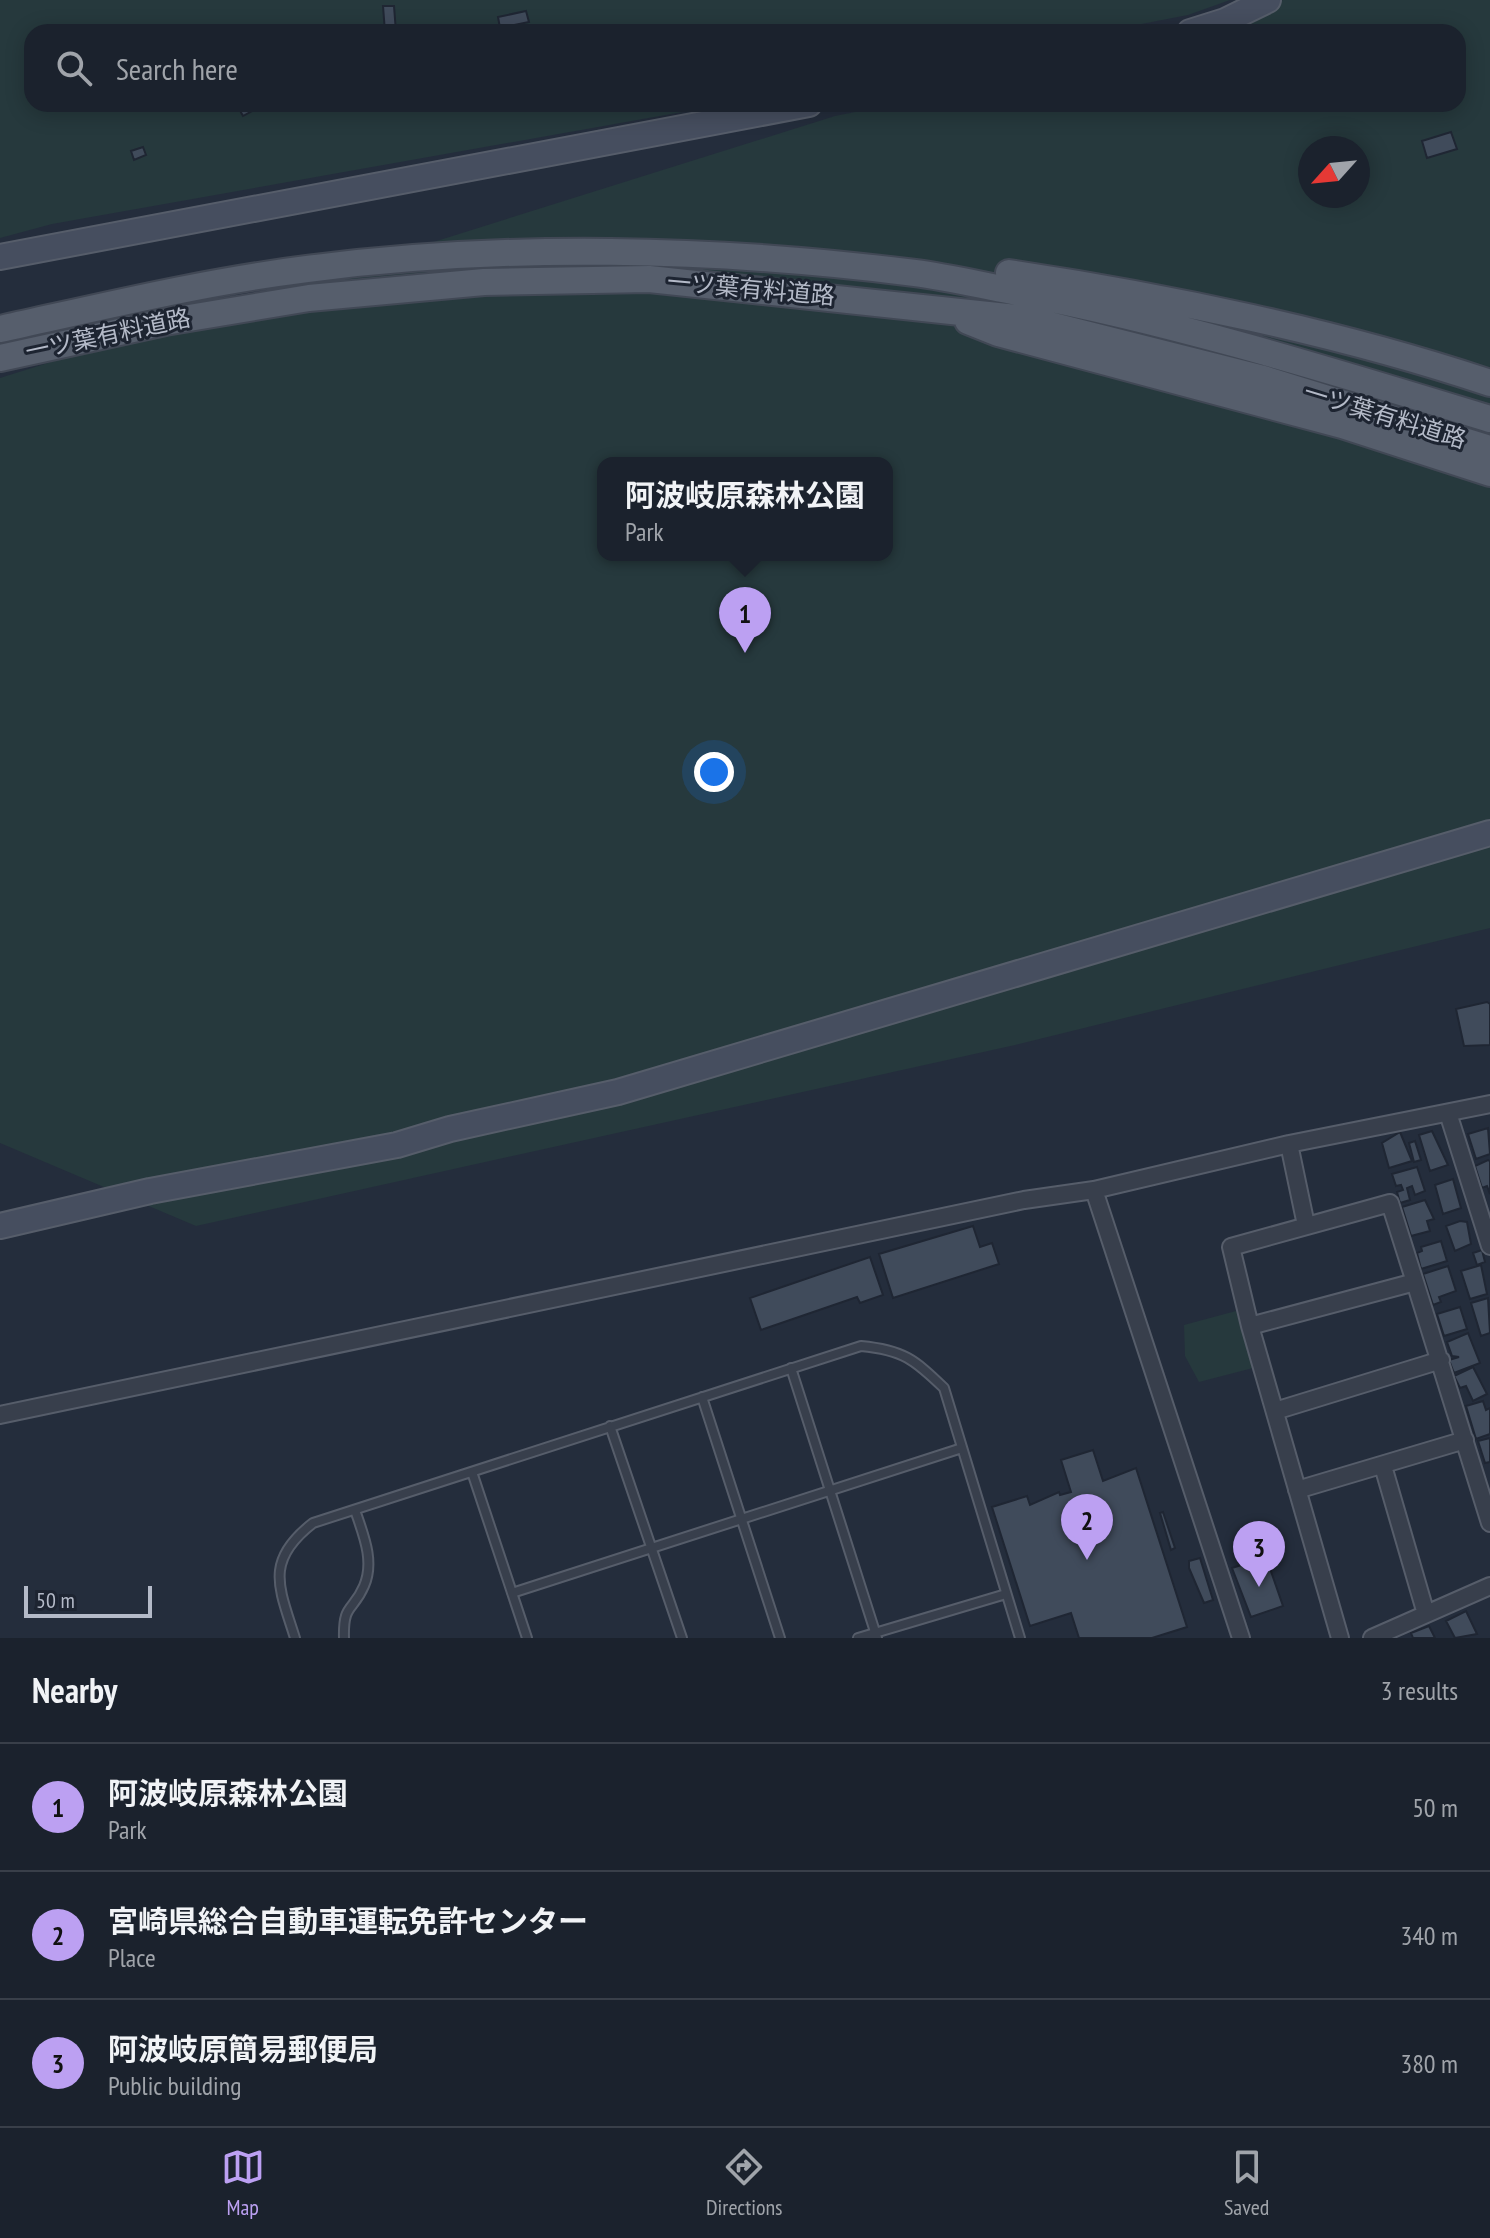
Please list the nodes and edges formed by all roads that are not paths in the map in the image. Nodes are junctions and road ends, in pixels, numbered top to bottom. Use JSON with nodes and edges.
{"nodes":[{"id":1,"x":1268,"y":0,"type":"edge"},
{"id":2,"x":1215,"y":24,"type":"edge"},
{"id":3,"x":767,"y":112,"type":"edge"},
{"id":4,"x":0,"y":257,"type":"edge"},
{"id":5,"x":918,"y":273,"type":"junction"},
{"id":6,"x":929,"y":306,"type":"junction"},
{"id":7,"x":0,"y":329,"type":"edge"},
{"id":8,"x":0,"y":358,"type":"edge"},
{"id":9,"x":1490,"y":383,"type":"edge"},
{"id":10,"x":1490,"y":419,"type":"edge"},
{"id":11,"x":1490,"y":449,"type":"edge"},
{"id":12,"x":1490,"y":473,"type":"edge"},
{"id":13,"x":1490,"y":833,"type":"edge"},
{"id":14,"x":1490,"y":1104,"type":"edge"},
{"id":15,"x":1448,"y":1113,"type":"junction"},
{"id":16,"x":450,"y":1129,"type":"junction"},
{"id":17,"x":1289,"y":1144,"type":"junction"},
{"id":18,"x":1094,"y":1190,"type":"junction"},
{"id":19,"x":0,"y":1211,"type":"edge"},
{"id":20,"x":1306,"y":1225,"type":"junction"},
{"id":21,"x":0,"y":1226,"type":"edge"},
{"id":22,"x":1490,"y":1246,"type":"edge"},
{"id":23,"x":1415,"y":1282,"type":"junction"},
{"id":24,"x":1250,"y":1326,"type":"junction"},
{"id":25,"x":1441,"y":1360,"type":"junction"},
{"id":26,"x":791,"y":1368,"type":"junction"},
{"id":27,"x":702,"y":1397,"type":"junction"},
{"id":28,"x":1275,"y":1411,"type":"junction"},
{"id":29,"x":0,"y":1415,"type":"edge"},
{"id":30,"x":610,"y":1426,"type":"junction"},
{"id":31,"x":1465,"y":1440,"type":"junction"},
{"id":32,"x":962,"y":1448,"type":"junction"},
{"id":33,"x":1383,"y":1466,"type":"junction"},
{"id":34,"x":472,"y":1472,"type":"junction"},
{"id":35,"x":1297,"y":1490,"type":"junction"},
{"id":36,"x":830,"y":1491,"type":"junction"},
{"id":37,"x":355,"y":1510,"type":"junction"},
{"id":38,"x":742,"y":1521,"type":"junction"},
{"id":39,"x":1490,"y":1523,"type":"edge"},
{"id":40,"x":652,"y":1550,"type":"junction"},
{"id":41,"x":1490,"y":1586,"type":"edge"},
{"id":42,"x":512,"y":1593,"type":"junction"},
{"id":43,"x":1006,"y":1594,"type":"junction"},
{"id":44,"x":1426,"y":1614,"type":"junction"},
{"id":45,"x":876,"y":1636,"type":"edge"},
{"id":46,"x":295,"y":1638,"type":"edge"},
{"id":47,"x":344,"y":1638,"type":"edge"},
{"id":48,"x":527,"y":1638,"type":"edge"},
{"id":49,"x":682,"y":1638,"type":"edge"},
{"id":50,"x":780,"y":1638,"type":"edge"},
{"id":51,"x":858,"y":1638,"type":"edge"},
{"id":52,"x":1020,"y":1638,"type":"edge"},
{"id":53,"x":1241,"y":1638,"type":"edge"},
{"id":54,"x":1340,"y":1638,"type":"edge"},
{"id":55,"x":1372,"y":1638,"type":"edge"}],
"edges":[{"from":1,"to":2,"type":"street"},
{"from":3,"to":4,"type":"street"},
{"from":5,"to":7,"type":"main road","name":"一ツ葉有料道路"},
{"from":5,"to":9,"type":"main road"},
{"from":5,"to":10,"type":"main road","name":"一ツ葉有料道路"},
{"from":6,"to":8,"type":"main road","name":"一ツ葉有料道路"},
{"from":6,"to":11,"type":"main road","name":"一ツ葉有料道路"},
{"from":6,"to":12,"type":"main road"},
{"from":13,"to":16,"type":"street"},
{"from":14,"to":15,"type":"street"},
{"from":15,"to":17,"type":"street"},
{"from":15,"to":22,"type":"street"},
{"from":16,"to":19,"type":"street"},
{"from":16,"to":21,"type":"street"},
{"from":17,"to":18,"type":"street"},
{"from":17,"to":20,"type":"street"},
{"from":18,"to":29,"type":"street"},
{"from":18,"to":53,"type":"street"},
{"from":20,"to":23,"type":"street"},
{"from":20,"to":24,"type":"street"},
{"from":23,"to":24,"type":"street"},
{"from":23,"to":25,"type":"street"},
{"from":24,"to":28,"type":"street"},
{"from":25,"to":28,"type":"street"},
{"from":25,"to":31,"type":"street"},
{"from":26,"to":27,"type":"lane"},
{"from":26,"to":32,"type":"lane"},
{"from":26,"to":36,"type":"lane"},
{"from":27,"to":30,"type":"lane"},
{"from":27,"to":38,"type":"lane"},
{"from":28,"to":35,"type":"street"},
{"from":30,"to":34,"type":"lane"},
{"from":30,"to":40,"type":"lane"},
{"from":31,"to":33,"type":"street"},
{"from":31,"to":39,"type":"street"},
{"from":32,"to":36,"type":"lane"},
{"from":32,"to":43,"type":"lane"},
{"from":33,"to":35,"type":"street"},
{"from":33,"to":44,"type":"street"},
{"from":34,"to":37,"type":"lane"},
{"from":34,"to":42,"type":"lane"},
{"from":35,"to":54,"type":"street"},
{"from":36,"to":38,"type":"lane"},
{"from":36,"to":45,"type":"lane"},
{"from":37,"to":46,"type":"lane"},
{"from":37,"to":47,"type":"lane"},
{"from":38,"to":40,"type":"lane"},
{"from":38,"to":50,"type":"lane"},
{"from":40,"to":42,"type":"lane"},
{"from":40,"to":49,"type":"lane"},
{"from":41,"to":44,"type":"street"},
{"from":42,"to":48,"type":"lane"},
{"from":43,"to":45,"type":"lane"},
{"from":43,"to":52,"type":"lane"},
{"from":44,"to":55,"type":"street"},
{"from":45,"to":51,"type":"lane"}]}
